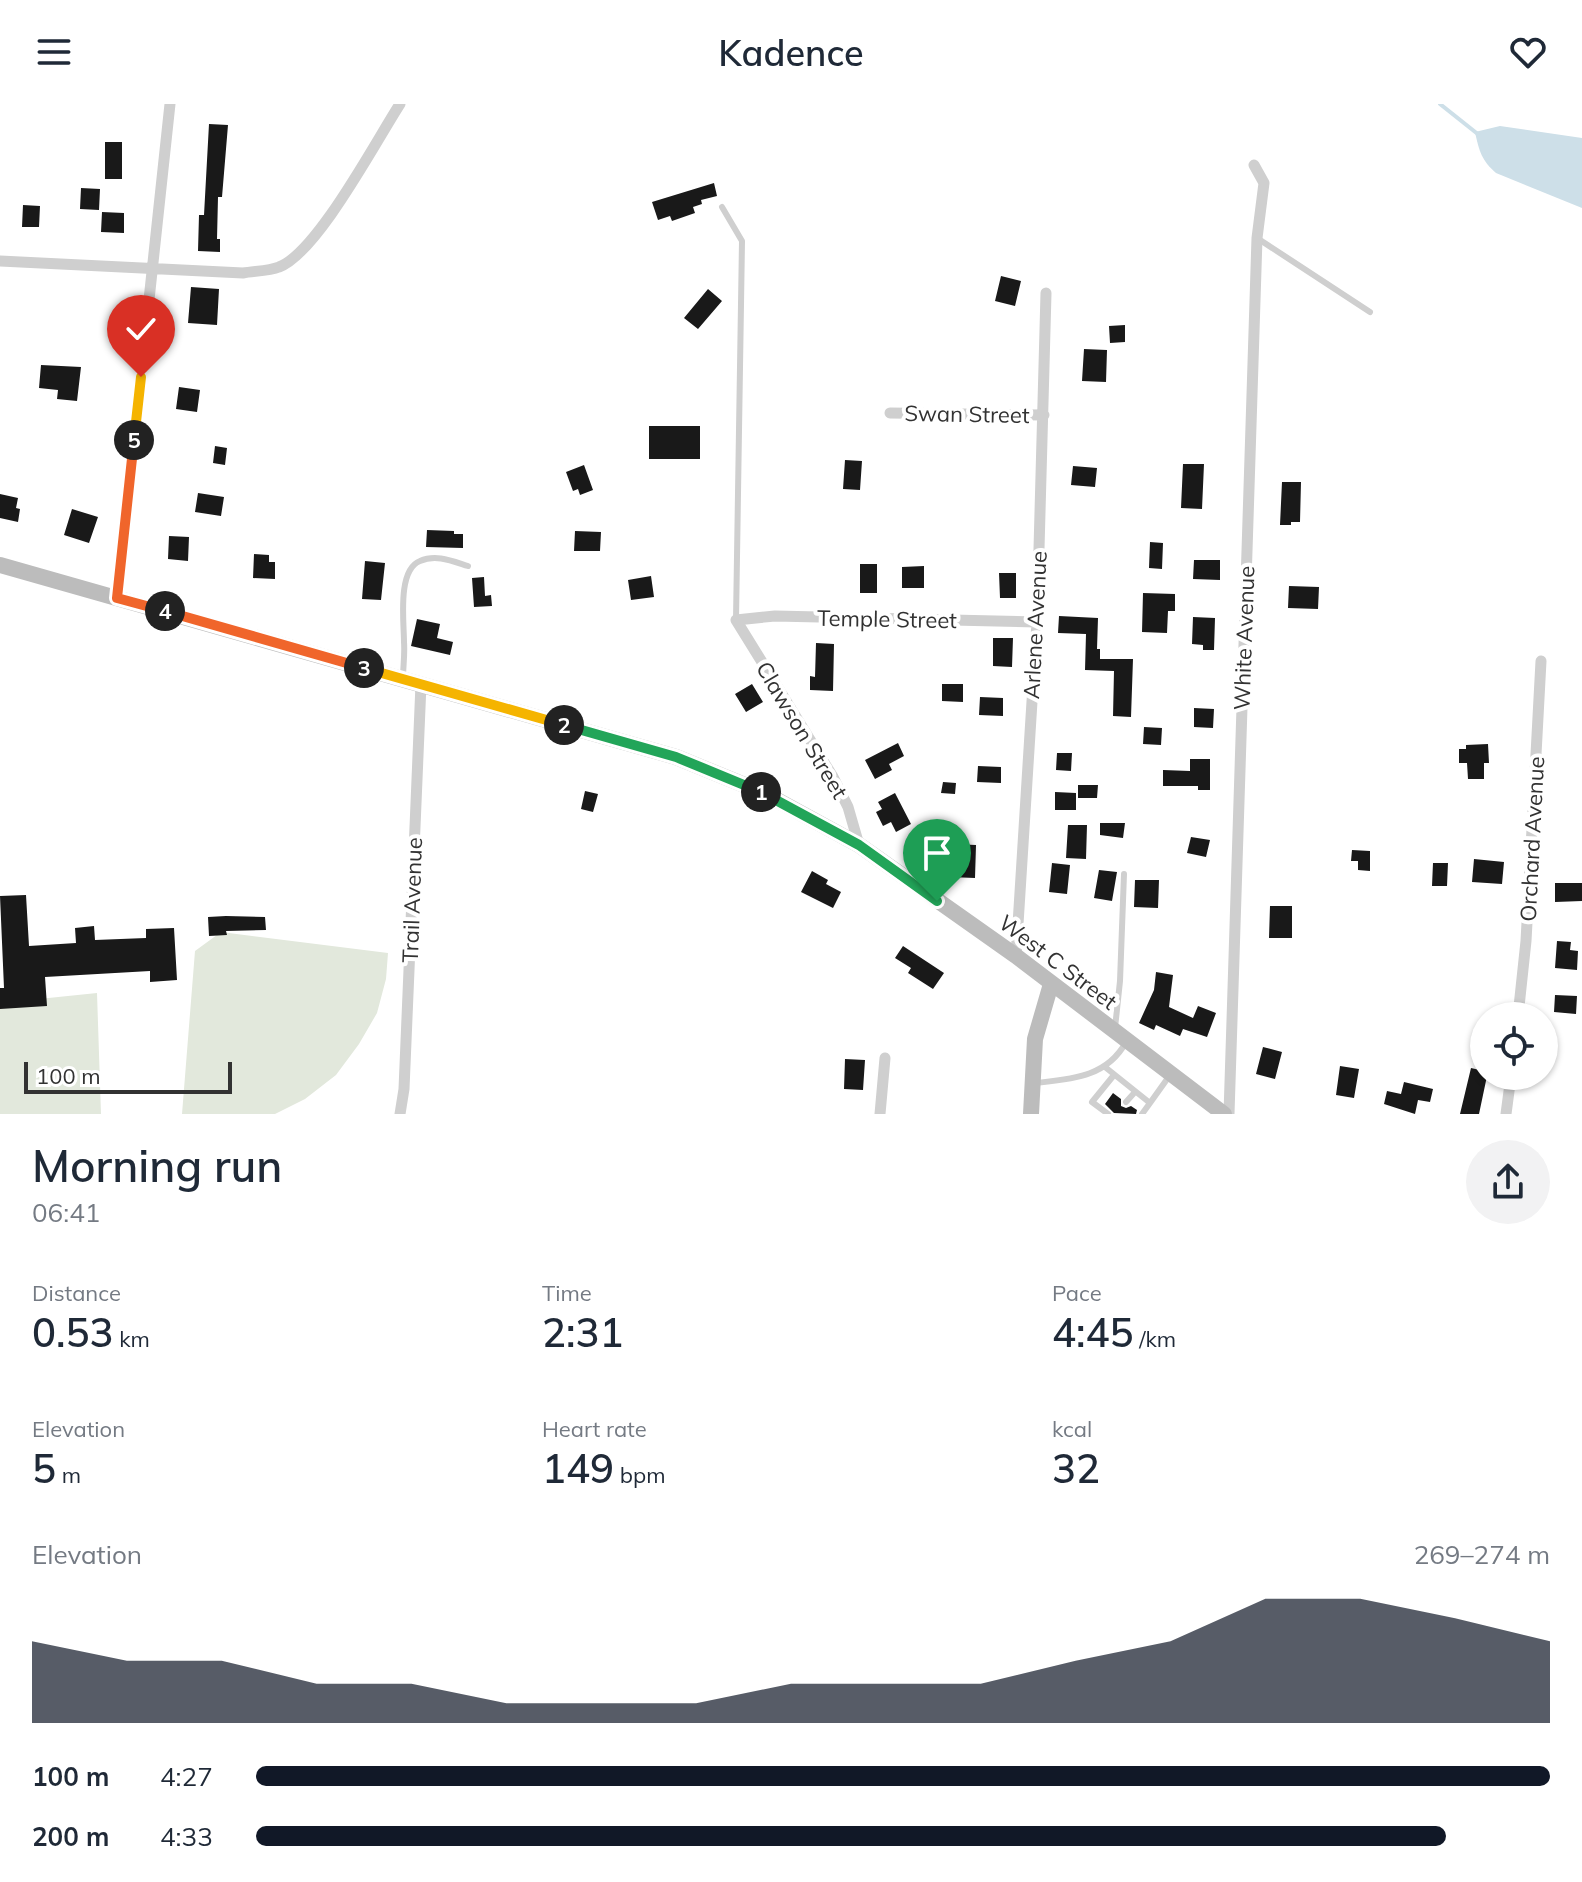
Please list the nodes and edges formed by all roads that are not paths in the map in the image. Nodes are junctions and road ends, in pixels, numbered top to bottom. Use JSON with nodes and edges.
{"nodes":[{"id":1,"x":170,"y":104,"type":"edge"},
{"id":2,"x":400,"y":104,"type":"edge"},
{"id":3,"x":1254,"y":165,"type":"dead end"},
{"id":4,"x":722,"y":207,"type":"dead end"},
{"id":5,"x":1257,"y":238,"type":"junction"},
{"id":6,"x":0,"y":261,"type":"edge"},
{"id":7,"x":154,"y":267,"type":"junction"},
{"id":8,"x":1046,"y":293,"type":"dead end"},
{"id":9,"x":1370,"y":312,"type":"dead end"},
{"id":10,"x":890,"y":413,"type":"dead end"},
{"id":11,"x":1044,"y":415,"type":"junction"},
{"id":12,"x":0,"y":565,"type":"edge"},
{"id":13,"x":468,"y":566,"type":"dead end"},
{"id":14,"x":117,"y":598,"type":"junction"},
{"id":15,"x":736,"y":620,"type":"junction"},
{"id":16,"x":1037,"y":622,"type":"junction"},
{"id":17,"x":1541,"y":661,"type":"dead end"},
{"id":18,"x":403,"y":679,"type":"junction"},
{"id":19,"x":421,"y":684,"type":"junction"},
{"id":20,"x":859,"y":845,"type":"junction"},
{"id":21,"x":1124,"y":874,"type":"dead end"},
{"id":22,"x":1016,"y":956,"type":"junction"},
{"id":23,"x":1051,"y":984,"type":"junction"},
{"id":24,"x":1519,"y":1002,"type":"edge"},
{"id":25,"x":1121,"y":1036,"type":"junction"},
{"id":26,"x":885,"y":1058,"type":"dead end"},
{"id":27,"x":1105,"y":1067,"type":"junction"},
{"id":28,"x":1170,"y":1074,"type":"junction"},
{"id":29,"x":1114,"y":1075,"type":"junction"},
{"id":30,"x":1032,"y":1083,"type":"junction"},
{"id":31,"x":1509,"y":1090,"type":"edge"},
{"id":32,"x":1135,"y":1092,"type":"junction"},
{"id":33,"x":1126,"y":1102,"type":"dead end"},
{"id":34,"x":1150,"y":1103,"type":"junction"},
{"id":35,"x":401,"y":1114,"type":"edge"},
{"id":36,"x":880,"y":1114,"type":"edge"},
{"id":37,"x":1031,"y":1114,"type":"edge"},
{"id":38,"x":1108,"y":1114,"type":"edge"},
{"id":39,"x":1142,"y":1114,"type":"edge"},
{"id":40,"x":1226,"y":1114,"type":"edge"},
{"id":41,"x":1506,"y":1114,"type":"edge"}],
"edges":[{"from":1,"to":7,"type":"street"},
{"from":2,"to":7,"type":"street"},
{"from":3,"to":5,"type":"street","name":"White Avenue"},
{"from":4,"to":15,"type":"lane"},
{"from":5,"to":9,"type":"lane"},
{"from":5,"to":40,"type":"street","name":"White Avenue"},
{"from":6,"to":7,"type":"street"},
{"from":7,"to":14,"type":"street"},
{"from":8,"to":11,"type":"street","name":"Arlene Avenue"},
{"from":10,"to":11,"type":"street","name":"Swan Street"},
{"from":11,"to":16,"type":"street","name":"Arlene Avenue"},
{"from":12,"to":14,"type":"main road","name":"West C Street"},
{"from":13,"to":18,"type":"lane"},
{"from":14,"to":18,"type":"main road","name":"West C Street"},
{"from":15,"to":16,"type":"street","name":"Temple Street"},
{"from":15,"to":20,"type":"street","name":"Clawson Street"},
{"from":16,"to":22,"type":"street","name":"Arlene Avenue"},
{"from":17,"to":24,"type":"street","name":"Orchard Avenue"},
{"from":18,"to":19,"type":"main road","name":"West C Street"},
{"from":19,"to":20,"type":"main road","name":"West C Street"},
{"from":19,"to":35,"type":"street","name":"Trail Avenue"},
{"from":20,"to":22,"type":"main road","name":"West C Street"},
{"from":21,"to":25,"type":"lane"},
{"from":22,"to":23,"type":"main road","name":"West C Street"},
{"from":23,"to":25,"type":"main road","name":"West C Street"},
{"from":23,"to":30,"type":"main road"},
{"from":25,"to":27,"type":"lane"},
{"from":25,"to":28,"type":"main road","name":"West C Street"},
{"from":26,"to":36,"type":"street"},
{"from":27,"to":29,"type":"lane"},
{"from":27,"to":30,"type":"lane"},
{"from":28,"to":34,"type":"lane"},
{"from":28,"to":40,"type":"main road","name":"West C Street"},
{"from":29,"to":32,"type":"lane"},
{"from":29,"to":38,"type":"lane"},
{"from":30,"to":37,"type":"main road"},
{"from":31,"to":41,"type":"street"},
{"from":32,"to":33,"type":"lane"},
{"from":32,"to":34,"type":"lane"},
{"from":34,"to":39,"type":"lane"}]}
